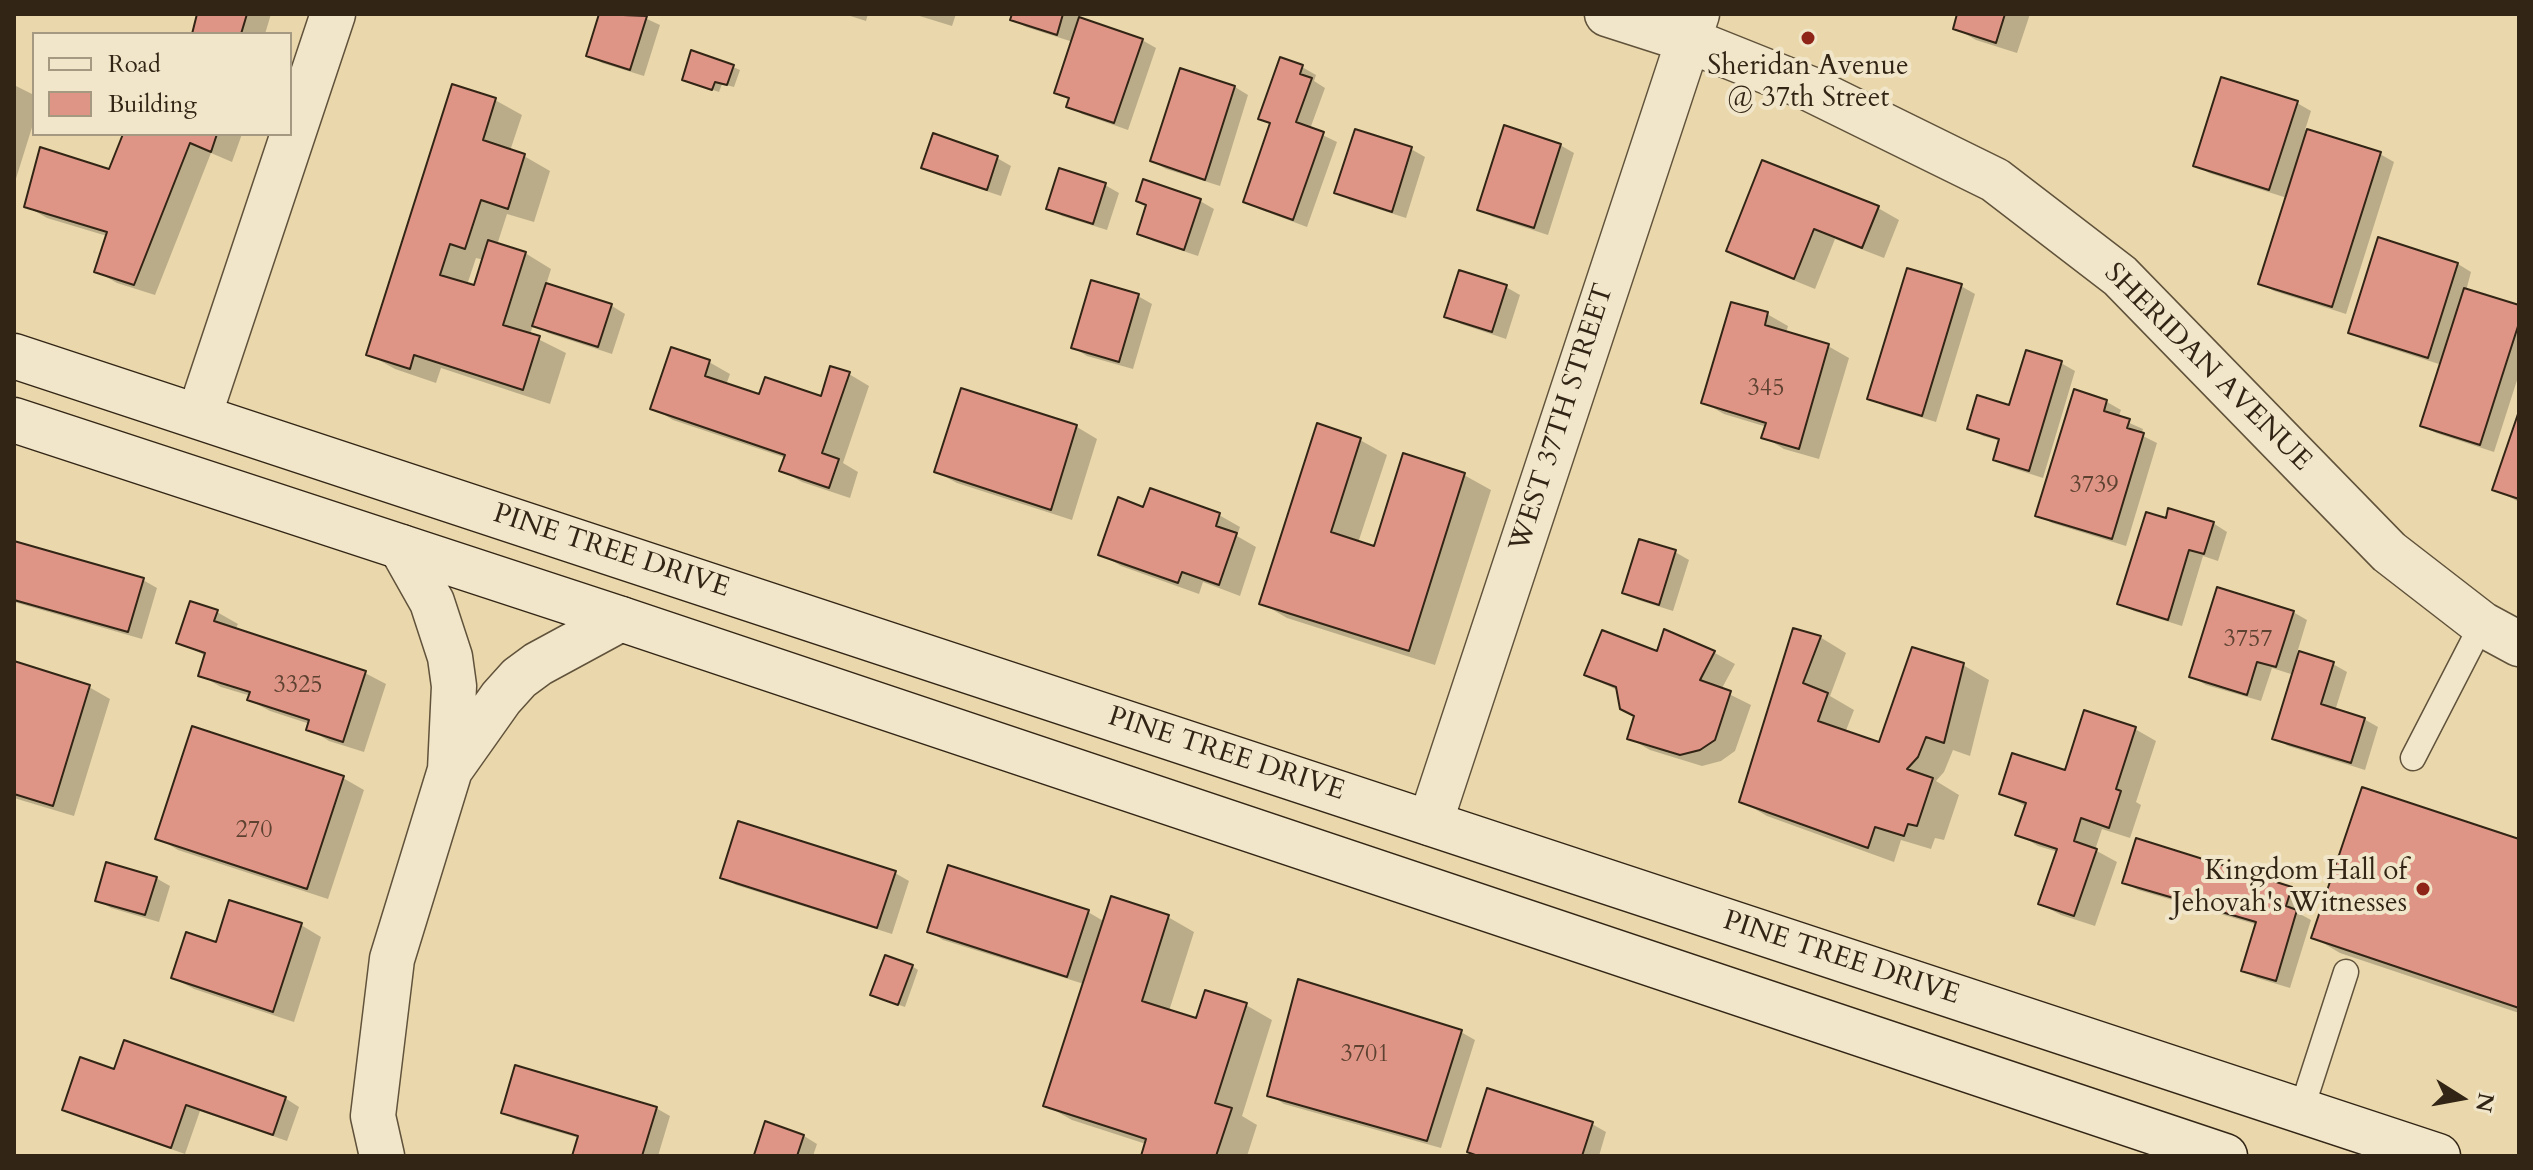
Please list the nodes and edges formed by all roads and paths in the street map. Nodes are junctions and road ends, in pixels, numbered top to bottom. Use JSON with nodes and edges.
{"nodes":[{"id":1,"x":333,"y":14,"type":"edge"},
{"id":2,"x":1607,"y":14,"type":"edge"},
{"id":3,"x":1692,"y":27,"type":"edge"},
{"id":4,"x":14,"y":356,"type":"edge"},
{"id":5,"x":199,"y":416,"type":"junction"},
{"id":6,"x":14,"y":420,"type":"edge"},
{"id":7,"x":401,"y":547,"type":"junction"},
{"id":8,"x":621,"y":619,"type":"junction"},
{"id":9,"x":2482,"y":624,"type":"junction"},
{"id":10,"x":2519,"y":644,"type":"edge"},
{"id":11,"x":2413,"y":758,"type":"dead end"},
{"id":12,"x":450,"y":770,"type":"junction"},
{"id":13,"x":1430,"y":823,"type":"junction"},
{"id":14,"x":2346,"y":972,"type":"dead end"},
{"id":15,"x":2301,"y":1111,"type":"junction"},
{"id":16,"x":373,"y":1143,"type":"edge"},
{"id":17,"x":2225,"y":1156,"type":"edge"},
{"id":18,"x":2438,"y":1156,"type":"edge"}],
"edges":[{"from":1,"to":5,"type":"main road"},
{"from":2,"to":3,"type":"main road","name":"SHERIDAN AVENUE"},
{"from":3,"to":9,"type":"main road","name":"SHERIDAN AVENUE"},
{"from":3,"to":13,"type":"main road","name":"WEST 37TH STREET"},
{"from":4,"to":5,"type":"main road","name":"PINE TREE DRIVE"},
{"from":5,"to":13,"type":"main road","name":"PINE TREE DRIVE"},
{"from":6,"to":7,"type":"main road"},
{"from":7,"to":8,"type":"main road"},
{"from":7,"to":12,"type":"main road"},
{"from":8,"to":12,"type":"main road"},
{"from":8,"to":17,"type":"main road"},
{"from":9,"to":10,"type":"main road","name":"SHERIDAN AVENUE"},
{"from":9,"to":11,"type":"lane"},
{"from":12,"to":16,"type":"main road"},
{"from":13,"to":15,"type":"main road","name":"PINE TREE DRIVE"},
{"from":14,"to":15,"type":"lane"},
{"from":15,"to":18,"type":"main road","name":"PINE TREE DRIVE"}]}
